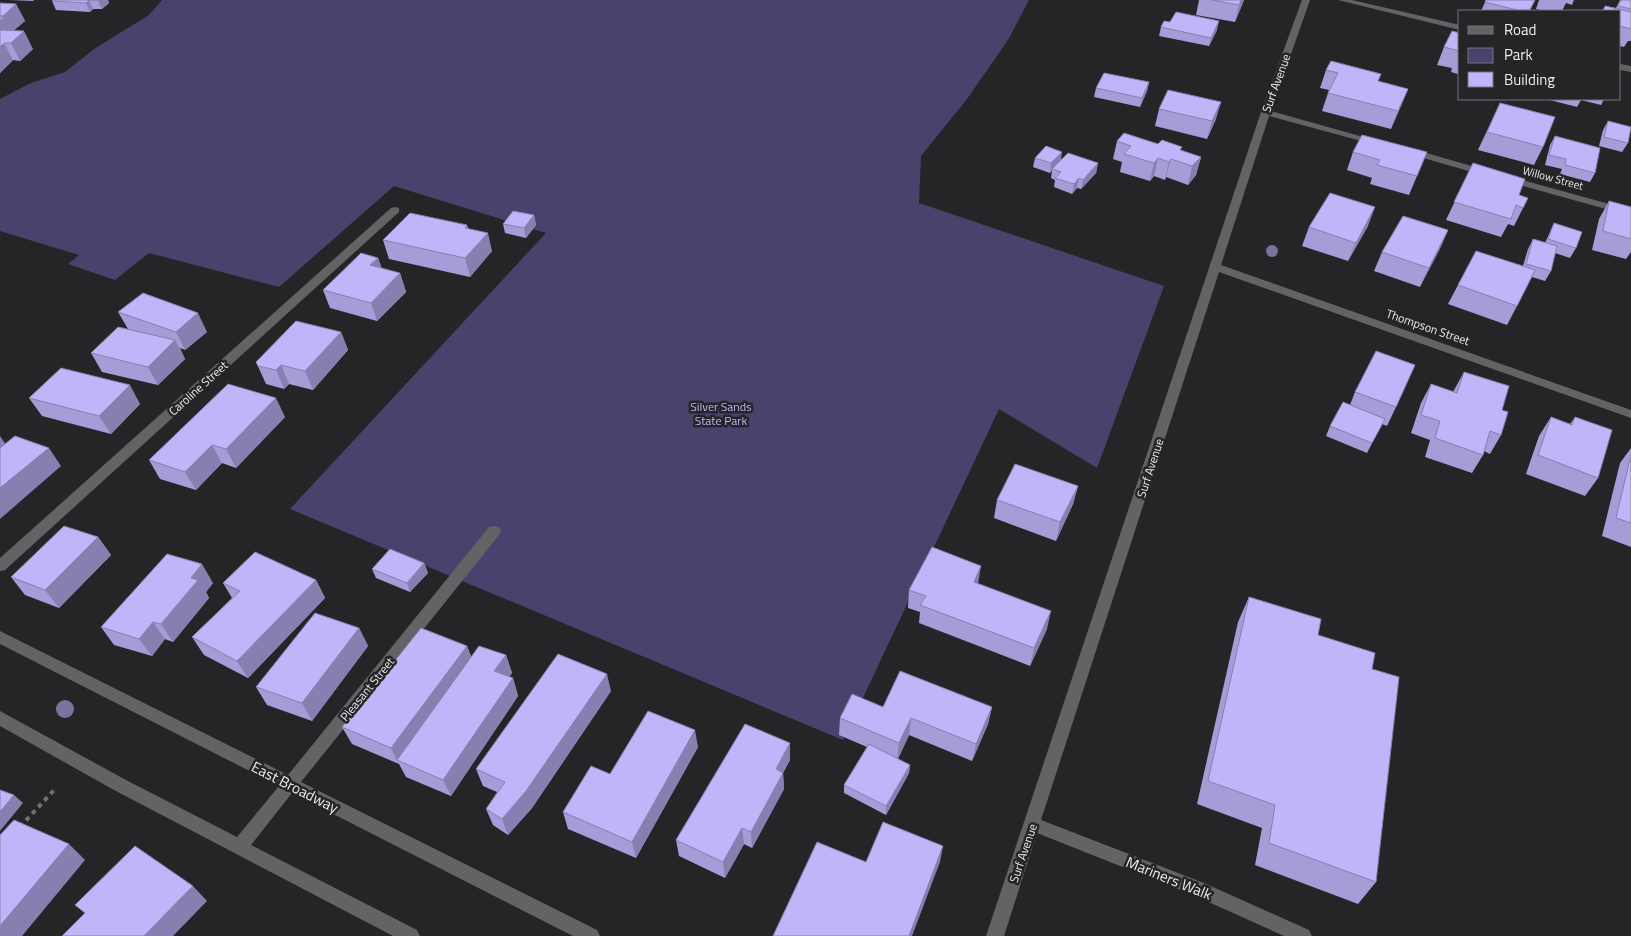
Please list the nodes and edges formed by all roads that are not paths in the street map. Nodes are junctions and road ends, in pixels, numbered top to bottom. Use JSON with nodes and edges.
{"nodes":[{"id":1,"x":1306,"y":0,"type":"edge"},
{"id":2,"x":1342,"y":0,"type":"edge"},
{"id":3,"x":1458,"y":28,"type":"edge"},
{"id":4,"x":1266,"y":112,"type":"junction"},
{"id":5,"x":395,"y":210,"type":"dead end"},
{"id":6,"x":1631,"y":213,"type":"edge"},
{"id":7,"x":1215,"y":267,"type":"junction"},
{"id":8,"x":1631,"y":414,"type":"edge"},
{"id":9,"x":494,"y":532,"type":"dead end"},
{"id":10,"x":0,"y":566,"type":"edge"},
{"id":11,"x":0,"y":637,"type":"edge"},
{"id":12,"x":0,"y":718,"type":"edge"},
{"id":13,"x":290,"y":784,"type":"junction"},
{"id":14,"x":1033,"y":824,"type":"junction"},
{"id":15,"x":239,"y":847,"type":"junction"},
{"id":16,"x":411,"y":936,"type":"edge"},
{"id":17,"x":591,"y":936,"type":"edge"},
{"id":18,"x":995,"y":936,"type":"edge"},
{"id":19,"x":1303,"y":936,"type":"edge"}],
"edges":[{"from":1,"to":4,"type":"street","name":"Surf Avenue"},
{"from":2,"to":3,"type":"street"},
{"from":4,"to":6,"type":"street","name":"Willow Street"},
{"from":4,"to":7,"type":"street","name":"Surf Avenue"},
{"from":5,"to":10,"type":"street","name":"Caroline Street"},
{"from":7,"to":8,"type":"street","name":"Thompson Street"},
{"from":7,"to":14,"type":"street","name":"Surf Avenue"},
{"from":9,"to":13,"type":"street","name":"Pleasant Street"},
{"from":11,"to":13,"type":"street","name":"East Broadway"},
{"from":12,"to":15,"type":"street"},
{"from":13,"to":15,"type":"street","name":"Pleasant Street"},
{"from":13,"to":17,"type":"street","name":"East Broadway"},
{"from":14,"to":18,"type":"street","name":"Surf Avenue"},
{"from":14,"to":19,"type":"street","name":"Mariners Walk"},
{"from":15,"to":16,"type":"street"}]}
